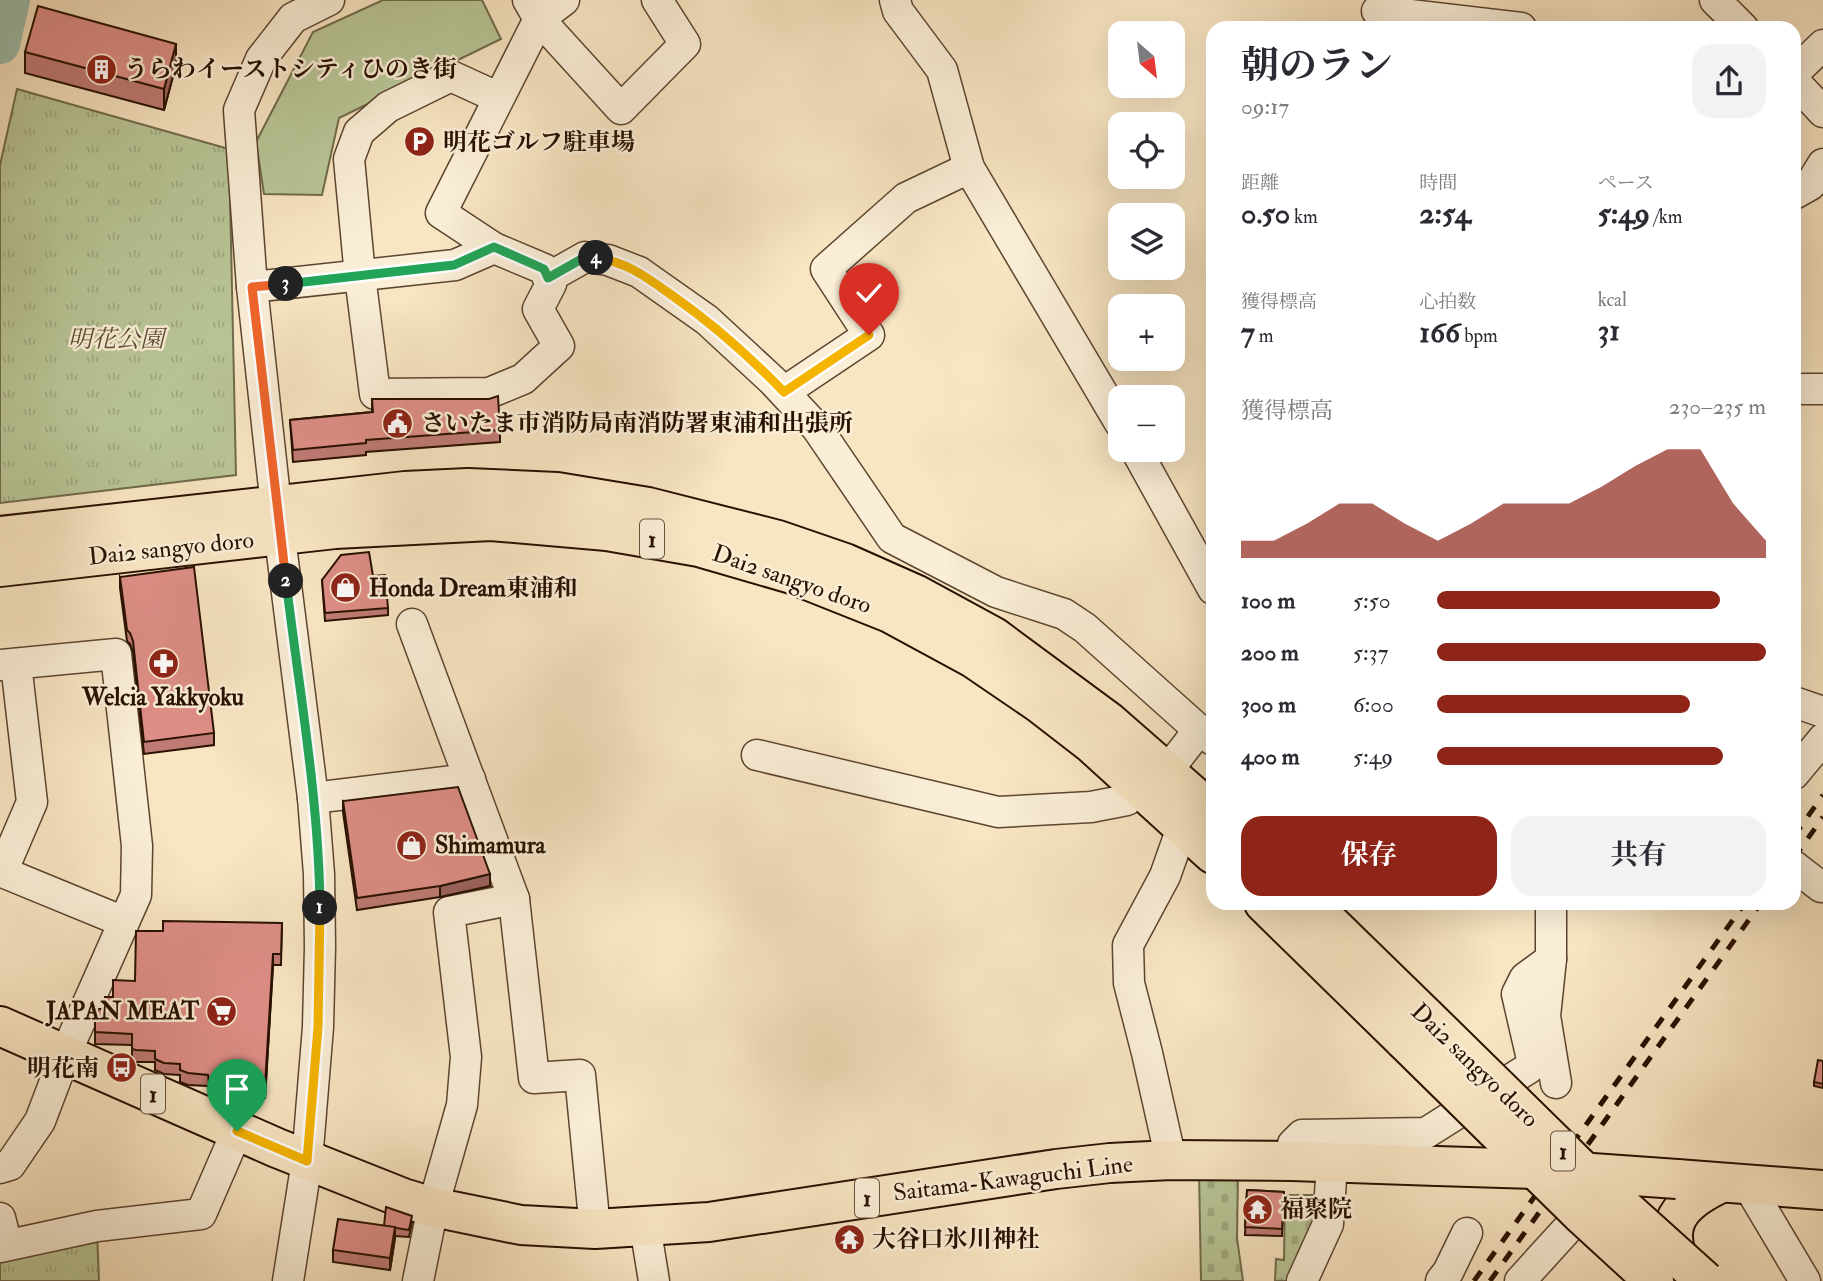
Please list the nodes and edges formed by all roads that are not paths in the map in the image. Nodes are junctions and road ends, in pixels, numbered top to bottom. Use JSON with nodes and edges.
{"nodes":[{"id":1,"x":329,"y":0,"type":"edge"},
{"id":2,"x":564,"y":0,"type":"edge"},
{"id":3,"x":657,"y":0,"type":"edge"},
{"id":4,"x":895,"y":0,"type":"edge"},
{"id":5,"x":1715,"y":0,"type":"edge"},
{"id":6,"x":533,"y":9,"type":"edge"},
{"id":7,"x":1377,"y":13,"type":"edge"},
{"id":8,"x":1445,"y":21,"type":"edge"},
{"id":9,"x":1735,"y":21,"type":"edge"},
{"id":10,"x":1823,"y":46,"type":"edge"},
{"id":11,"x":1801,"y":67,"type":"edge"},
{"id":12,"x":1801,"y":88,"type":"edge"},
{"id":13,"x":499,"y":98,"type":"junction"},
{"id":14,"x":1823,"y":112,"type":"edge"},
{"id":15,"x":1823,"y":164,"type":"edge"},
{"id":16,"x":969,"y":168,"type":"junction"},
{"id":17,"x":1801,"y":190,"type":"edge"},
{"id":18,"x":494,"y":247,"type":"junction"},
{"id":19,"x":360,"y":276,"type":"junction"},
{"id":20,"x":548,"y":278,"type":"junction"},
{"id":21,"x":252,"y":287,"type":"junction"},
{"id":22,"x":1823,"y":388,"type":"edge"},
{"id":23,"x":1801,"y":389,"type":"edge"},
{"id":24,"x":784,"y":392,"type":"junction"},
{"id":25,"x":1108,"y":403,"type":"edge"},
{"id":26,"x":1143,"y":462,"type":"edge"},
{"id":27,"x":278,"y":521,"type":"junction"},
{"id":28,"x":0,"y":536,"type":"edge"},
{"id":29,"x":0,"y":567,"type":"edge"},
{"id":30,"x":1206,"y":576,"type":"edge"},
{"id":31,"x":412,"y":624,"type":"dead end"},
{"id":32,"x":8,"y":664,"type":"edge"},
{"id":33,"x":1801,"y":704,"type":"edge"},
{"id":34,"x":1823,"y":712,"type":"edge"},
{"id":35,"x":1206,"y":735,"type":"edge"},
{"id":36,"x":1823,"y":739,"type":"edge"},
{"id":37,"x":757,"y":755,"type":"dead end"},
{"id":38,"x":1801,"y":766,"type":"edge"},
{"id":39,"x":1153,"y":778,"type":"junction"},
{"id":40,"x":470,"y":779,"type":"junction"},
{"id":41,"x":313,"y":798,"type":"junction"},
{"id":42,"x":1198,"y":819,"type":"edge"},
{"id":43,"x":1206,"y":838,"type":"edge"},
{"id":44,"x":1801,"y":871,"type":"edge"},
{"id":45,"x":1,"y":872,"type":"edge"},
{"id":46,"x":1823,"y":885,"type":"edge"},
{"id":47,"x":514,"y":899,"type":"junction"},
{"id":48,"x":1272,"y":910,"type":"edge"},
{"id":49,"x":1315,"y":910,"type":"edge"},
{"id":50,"x":1551,"y":910,"type":"edge"},
{"id":51,"x":124,"y":922,"type":"junction"},
{"id":52,"x":1551,"y":959,"type":"junction"},
{"id":53,"x":0,"y":1026,"type":"edge"},
{"id":54,"x":1414,"y":1028,"type":"junction"},
{"id":55,"x":65,"y":1055,"type":"junction"},
{"id":56,"x":1556,"y":1083,"type":"dead end"},
{"id":57,"x":237,"y":1131,"type":"junction"},
{"id":58,"x":1171,"y":1160,"type":"junction"},
{"id":59,"x":307,"y":1161,"type":"junction"},
{"id":60,"x":1292,"y":1161,"type":"junction"},
{"id":61,"x":1332,"y":1164,"type":"junction"},
{"id":62,"x":0,"y":1168,"type":"edge"},
{"id":63,"x":1536,"y":1169,"type":"junction"},
{"id":64,"x":1585,"y":1173,"type":"junction"},
{"id":65,"x":1734,"y":1184,"type":"junction"},
{"id":66,"x":1823,"y":1190,"type":"edge"},
{"id":67,"x":433,"y":1207,"type":"junction"},
{"id":68,"x":1581,"y":1214,"type":"junction"},
{"id":69,"x":645,"y":1226,"type":"junction"},
{"id":70,"x":595,"y":1229,"type":"junction"},
{"id":71,"x":1467,"y":1233,"type":"dead end"},
{"id":72,"x":2,"y":1236,"type":"edge"},
{"id":73,"x":1679,"y":1273,"type":"edge"},
{"id":74,"x":1525,"y":1275,"type":"edge"},
{"id":75,"x":288,"y":1281,"type":"edge"},
{"id":76,"x":418,"y":1281,"type":"edge"},
{"id":77,"x":654,"y":1281,"type":"edge"},
{"id":78,"x":1302,"y":1281,"type":"edge"},
{"id":79,"x":1441,"y":1281,"type":"edge"},
{"id":80,"x":1805,"y":1281,"type":"edge"}],
"edges":[{"from":1,"to":21,"type":"street"},
{"from":2,"to":6,"type":"street"},
{"from":3,"to":6,"type":"street"},
{"from":4,"to":16,"type":"street"},
{"from":5,"to":9,"type":"street"},
{"from":6,"to":13,"type":"street"},
{"from":7,"to":8,"type":"street"},
{"from":10,"to":11,"type":"street"},
{"from":12,"to":14,"type":"street"},
{"from":13,"to":18,"type":"street"},
{"from":13,"to":19,"type":"street"},
{"from":15,"to":17,"type":"street"},
{"from":16,"to":24,"type":"street"},
{"from":16,"to":25,"type":"street"},
{"from":18,"to":19,"type":"street"},
{"from":18,"to":20,"type":"street"},
{"from":19,"to":20,"type":"street"},
{"from":19,"to":21,"type":"street"},
{"from":20,"to":24,"type":"street"},
{"from":21,"to":27,"type":"street"},
{"from":22,"to":23,"type":"street"},
{"from":24,"to":35,"type":"street"},
{"from":26,"to":30,"type":"street"},
{"from":27,"to":28,"type":"main road","name":"Dai2 sangyo doro","number":"1"},
{"from":27,"to":29,"type":"main road","name":"Dai2 sangyo doro","number":"1"},
{"from":27,"to":39,"type":"main road","name":"Dai2 sangyo doro","number":"1"},
{"from":27,"to":41,"type":"street"},
{"from":31,"to":40,"type":"street"},
{"from":32,"to":45,"type":"street"},
{"from":32,"to":51,"type":"street"},
{"from":33,"to":34,"type":"street"},
{"from":35,"to":39,"type":"street"},
{"from":36,"to":38,"type":"street"},
{"from":37,"to":39,"type":"street"},
{"from":39,"to":42,"type":"main road","name":"Dai2 sangyo doro","number":"1"},
{"from":40,"to":41,"type":"street"},
{"from":40,"to":47,"type":"street"},
{"from":41,"to":59,"type":"street"},
{"from":42,"to":43,"type":"main road","name":"Dai2 sangyo doro","number":"1"},
{"from":42,"to":58,"type":"street"},
{"from":44,"to":46,"type":"street"},
{"from":45,"to":51,"type":"street"},
{"from":47,"to":67,"type":"street"},
{"from":47,"to":70,"type":"street"},
{"from":48,"to":54,"type":"main road","name":"Dai2 sangyo doro","number":"1"},
{"from":49,"to":54,"type":"main road","name":"Dai2 sangyo doro","number":"1"},
{"from":50,"to":52,"type":"street"},
{"from":51,"to":55,"type":"street"},
{"from":52,"to":56,"type":"street"},
{"from":52,"to":60,"type":"street"},
{"from":53,"to":55,"type":"main road","name":"Saitama-Kawaguchi Line","number":"1"},
{"from":54,"to":63,"type":"main road","name":"Dai2 sangyo doro","number":"1","bridge":true},
{"from":54,"to":64,"type":"main road","name":"Dai2 sangyo doro","number":"1","bridge":true},
{"from":55,"to":57,"type":"main road","name":"Saitama-Kawaguchi Line","number":"1"},
{"from":55,"to":62,"type":"street"},
{"from":57,"to":59,"type":"main road","name":"Saitama-Kawaguchi Line","number":"1"},
{"from":57,"to":72,"type":"street"},
{"from":58,"to":60,"type":"main road","name":"Saitama-Kawaguchi Line","number":"1"},
{"from":58,"to":69,"type":"main road","name":"Saitama-Kawaguchi Line","number":"1"},
{"from":59,"to":67,"type":"main road","name":"Saitama-Kawaguchi Line","number":"1"},
{"from":59,"to":75,"type":"street"},
{"from":60,"to":61,"type":"main road","name":"Saitama-Kawaguchi Line","number":"1"},
{"from":61,"to":63,"type":"main road","name":"Saitama-Kawaguchi Line","number":"1","bridge":true},
{"from":61,"to":78,"type":"street"},
{"from":63,"to":64,"type":"main road","number":"1","bridge":true},
{"from":63,"to":68,"type":"main road","name":"Dai2 sangyo doro","number":"1","bridge":true},
{"from":64,"to":65,"type":"main road","number":"1","bridge":true},
{"from":64,"to":73,"type":"main road","name":"Dai2 sangyo doro","number":"1","bridge":true},
{"from":65,"to":66,"type":"main road","number":"1"},
{"from":65,"to":73,"type":"main road"},
{"from":65,"to":80,"type":"street"},
{"from":67,"to":70,"type":"main road","name":"Saitama-Kawaguchi Line","number":"1"},
{"from":67,"to":76,"type":"street"},
{"from":68,"to":73,"type":"main road","name":"Dai2 sangyo doro","number":"1","bridge":true},
{"from":68,"to":74,"type":"street"},
{"from":69,"to":70,"type":"main road","name":"Saitama-Kawaguchi Line","number":"1"},
{"from":69,"to":77,"type":"street"},
{"from":71,"to":79,"type":"street"}]}
